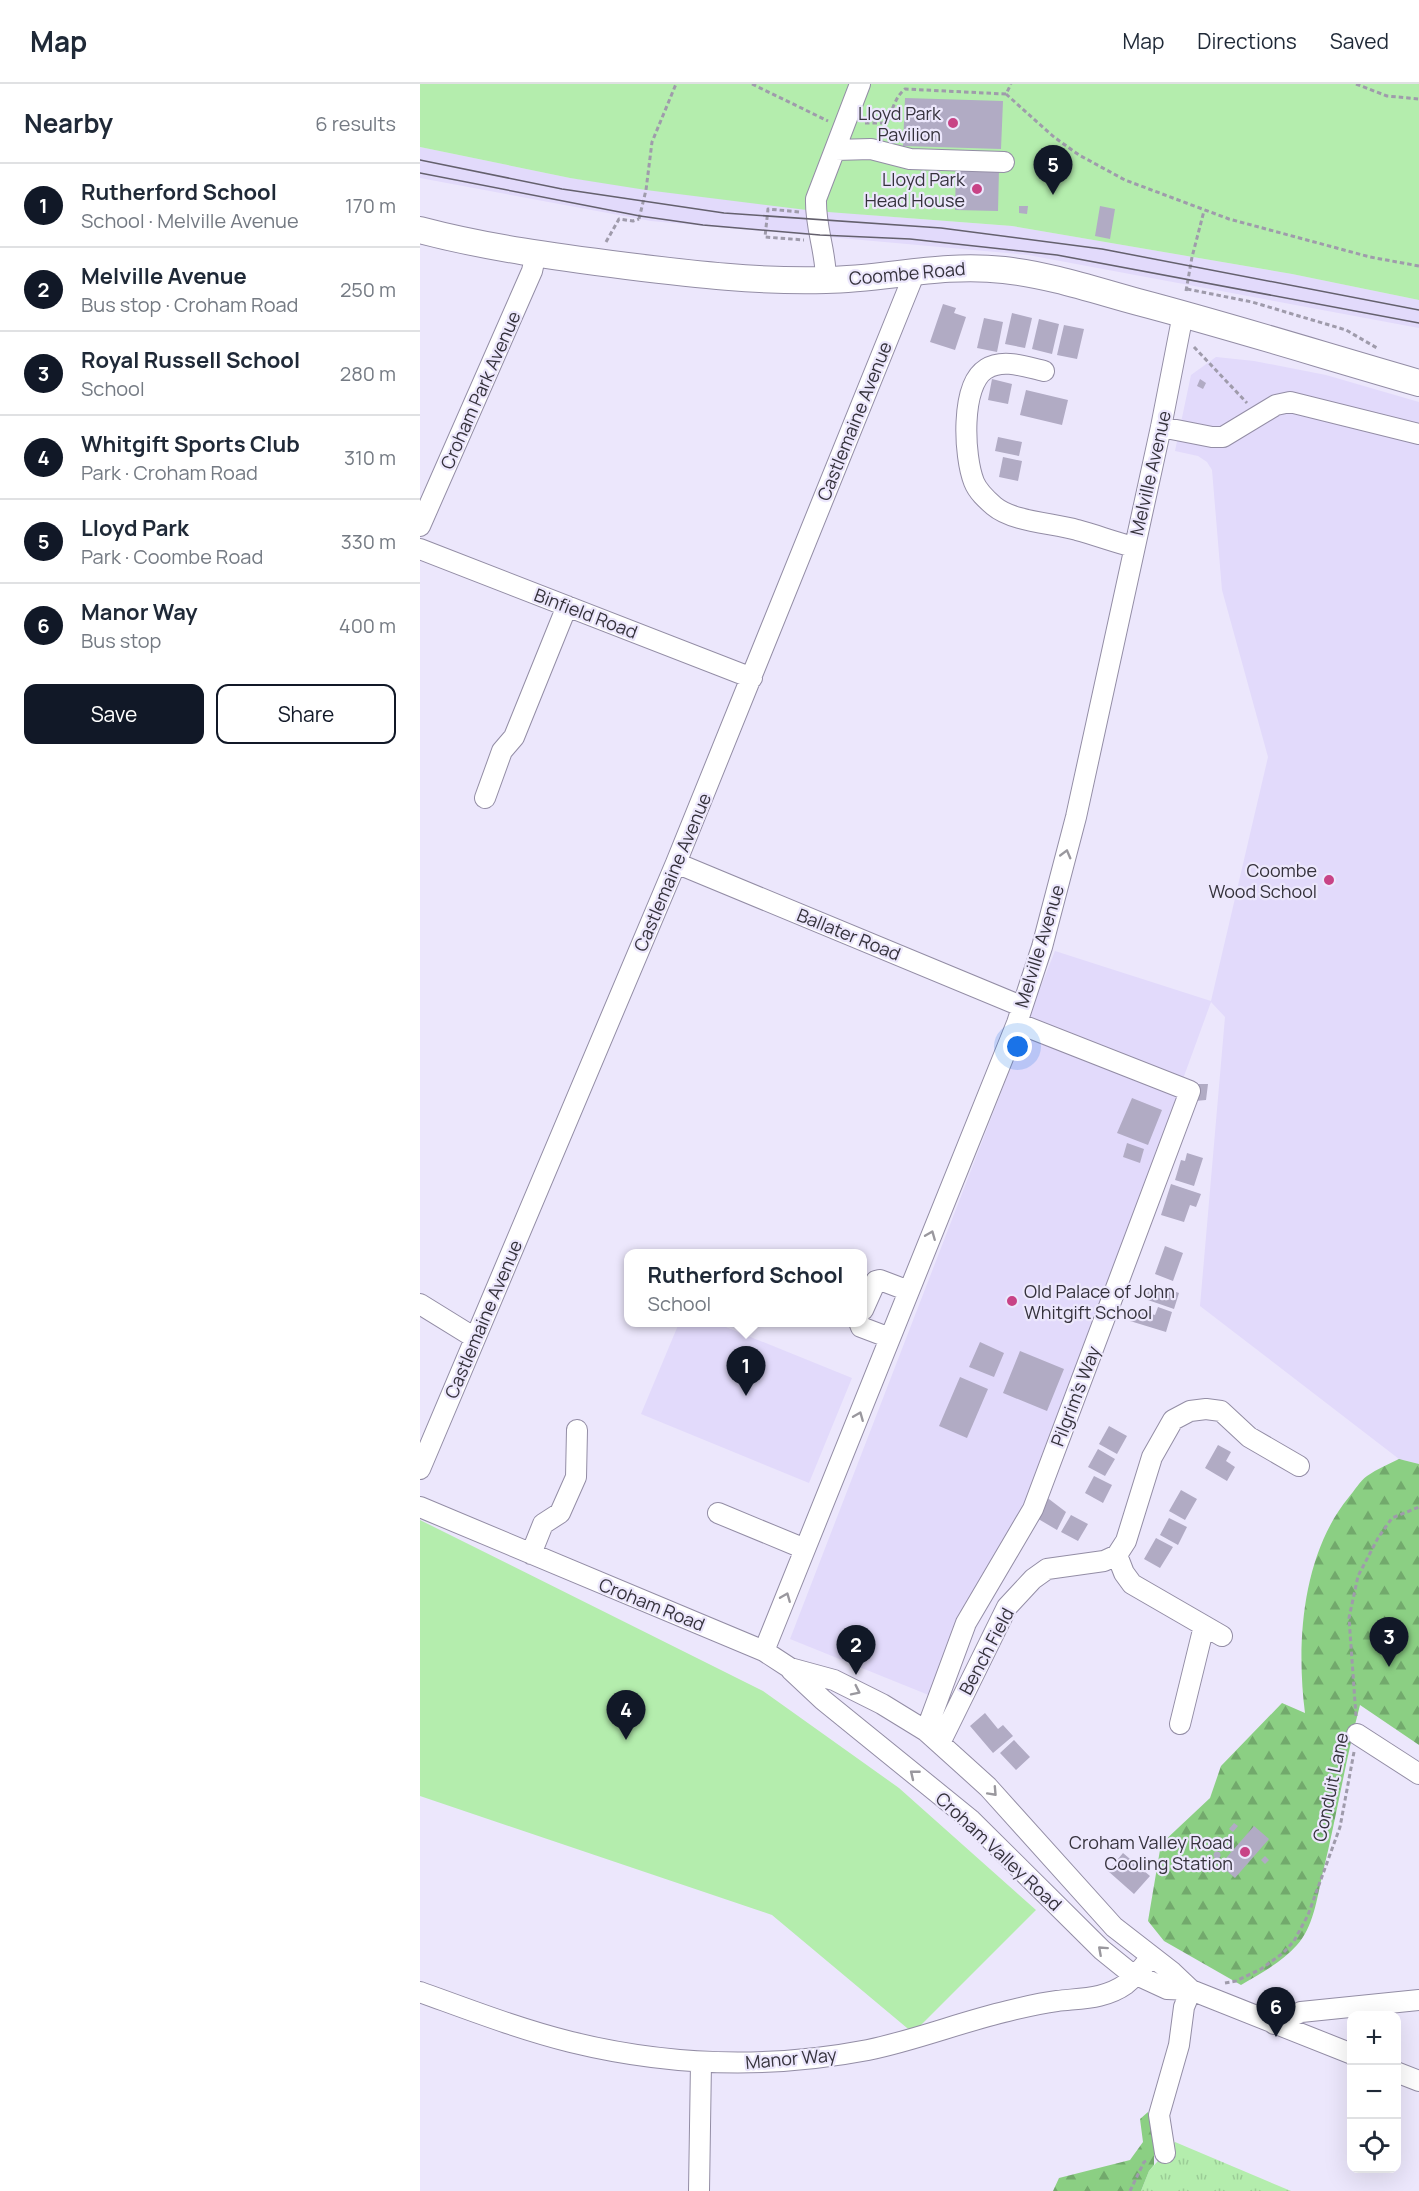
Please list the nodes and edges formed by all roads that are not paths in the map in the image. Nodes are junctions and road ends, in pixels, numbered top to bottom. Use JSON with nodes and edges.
{"nodes":[{"id":1,"x":860,"y":84,"type":"edge"},
{"id":2,"x":839,"y":142,"type":"junction"},
{"id":3,"x":1004,"y":162,"type":"dead end"},
{"id":4,"x":420,"y":230,"type":"edge"},
{"id":5,"x":536,"y":253,"type":"junction"},
{"id":6,"x":913,"y":271,"type":"junction"},
{"id":7,"x":826,"y":280,"type":"junction"},
{"id":8,"x":1185,"y":302,"type":"junction"},
{"id":9,"x":1044,"y":371,"type":"dead end"},
{"id":10,"x":1419,"y":382,"type":"edge"},
{"id":11,"x":1161,"y":427,"type":"junction"},
{"id":12,"x":1419,"y":434,"type":"edge"},
{"id":13,"x":420,"y":526,"type":"edge"},
{"id":14,"x":1134,"y":547,"type":"junction"},
{"id":15,"x":420,"y":549,"type":"edge"},
{"id":16,"x":567,"y":606,"type":"junction"},
{"id":17,"x":752,"y":678,"type":"junction"},
{"id":18,"x":485,"y":798,"type":"dead end"},
{"id":19,"x":676,"y":863,"type":"junction"},
{"id":20,"x":1019,"y":1015,"type":"junction"},
{"id":21,"x":909,"y":1291,"type":"junction"},
{"id":22,"x":867,"y":1301,"type":"edge"},
{"id":23,"x":420,"y":1304,"type":"edge"},
{"id":24,"x":861,"y":1327,"type":"edge"},
{"id":25,"x":475,"y":1338,"type":"junction"},
{"id":26,"x":890,"y":1338,"type":"junction"},
{"id":27,"x":577,"y":1430,"type":"dead end"},
{"id":28,"x":1299,"y":1466,"type":"dead end"},
{"id":29,"x":420,"y":1468,"type":"edge"},
{"id":30,"x":420,"y":1507,"type":"edge"},
{"id":31,"x":718,"y":1513,"type":"dead end"},
{"id":32,"x":805,"y":1549,"type":"junction"},
{"id":33,"x":531,"y":1554,"type":"junction"},
{"id":34,"x":1117,"y":1555,"type":"junction"},
{"id":35,"x":1204,"y":1626,"type":"junction"},
{"id":36,"x":1222,"y":1636,"type":"dead end"},
{"id":37,"x":764,"y":1651,"type":"junction"},
{"id":38,"x":790,"y":1668,"type":"junction"},
{"id":39,"x":882,"y":1704,"type":"joint"},
{"id":40,"x":1180,"y":1724,"type":"dead end"},
{"id":41,"x":1357,"y":1734,"type":"road end"},
{"id":42,"x":933,"y":1737,"type":"junction"},
{"id":43,"x":1419,"y":1774,"type":"edge"},
{"id":44,"x":1150,"y":1957,"type":"junction"},
{"id":45,"x":1137,"y":1975,"type":"junction"},
{"id":46,"x":1191,"y":1990,"type":"junction"},
{"id":47,"x":420,"y":1992,"type":"edge"},
{"id":48,"x":1419,"y":2000,"type":"edge"},
{"id":49,"x":1274,"y":2024,"type":"junction"},
{"id":50,"x":1347,"y":2052,"type":"edge"},
{"id":51,"x":701,"y":2062,"type":"junction"},
{"id":52,"x":1401,"y":2074,"type":"edge"},
{"id":53,"x":1419,"y":2081,"type":"edge"},
{"id":54,"x":1164,"y":2151,"type":"road end"},
{"id":55,"x":699,"y":2191,"type":"edge"}],
"edges":[{"from":1,"to":2,"type":"street"},
{"from":2,"to":3,"type":"street"},
{"from":2,"to":7,"type":"street"},
{"from":4,"to":5,"type":"main road","name":"Coombe Road"},
{"from":5,"to":7,"type":"main road","name":"Coombe Road"},
{"from":5,"to":13,"type":"street","name":"Croham Park Avenue"},
{"from":6,"to":7,"type":"main road","name":"Coombe Road"},
{"from":6,"to":8,"type":"main road","name":"Coombe Road"},
{"from":6,"to":17,"type":"street","name":"Castlemaine Avenue"},
{"from":8,"to":10,"type":"main road","name":"Coombe Road"},
{"from":8,"to":11,"type":"street","name":"Melville Avenue"},
{"from":9,"to":14,"type":"street"},
{"from":11,"to":12,"type":"street"},
{"from":11,"to":14,"type":"street","name":"Melville Avenue"},
{"from":20,"to":14,"type":"street","name":"Melville Avenue","one_way":true},
{"from":15,"to":16,"type":"street","name":"Binfield Road"},
{"from":16,"to":17,"type":"street","name":"Binfield Road"},
{"from":16,"to":18,"type":"street"},
{"from":17,"to":19,"type":"street","name":"Castlemaine Avenue"},
{"from":19,"to":20,"type":"street","name":"Ballater Road"},
{"from":19,"to":25,"type":"street","name":"Castlemaine Avenue"},
{"from":21,"to":20,"type":"street","name":"Melville Avenue","one_way":true},
{"from":20,"to":42,"type":"street","name":"Pilgrim's Way"},
{"from":21,"to":22,"type":"street"},
{"from":21,"to":26,"type":"street","name":"Melville Avenue"},
{"from":23,"to":25,"type":"street"},
{"from":24,"to":26,"type":"street"},
{"from":25,"to":29,"type":"street","name":"Castlemaine Avenue"},
{"from":32,"to":26,"type":"street","name":"Melville Avenue","one_way":true},
{"from":27,"to":33,"type":"street"},
{"from":28,"to":34,"type":"street"},
{"from":30,"to":33,"type":"street","name":"Croham Road"},
{"from":31,"to":32,"type":"street"},
{"from":37,"to":32,"type":"street","name":"Melville Avenue","one_way":true},
{"from":33,"to":37,"type":"street","name":"Croham Road"},
{"from":34,"to":35,"type":"street"},
{"from":34,"to":42,"type":"street","name":"Bench Field"},
{"from":35,"to":36,"type":"street"},
{"from":35,"to":40,"type":"street"},
{"from":37,"to":38,"type":"street","name":"Croham Road"},
{"from":38,"to":39,"type":"street","name":"Croham Road","one_way":true},
{"from":45,"to":38,"type":"street","name":"Croham Valley Road","one_way":true},
{"from":39,"to":42,"type":"street","name":"Croham Valley Road"},
{"from":41,"to":43,"type":"street"},
{"from":42,"to":44,"type":"street","name":"Croham Valley Road","one_way":true},
{"from":44,"to":45,"type":"street","name":"Manor Way"},
{"from":44,"to":46,"type":"street","name":"Croham Valley Road"},
{"from":45,"to":46,"type":"street","name":"Croham Valley Road"},
{"from":45,"to":51,"type":"street","name":"Manor Way"},
{"from":46,"to":49,"type":"street","name":"Croham Valley Road"},
{"from":46,"to":54,"type":"street"},
{"from":47,"to":51,"type":"street","name":"Manor Way"},
{"from":48,"to":49,"type":"street"},
{"from":49,"to":50,"type":"street","name":"Croham Valley Road"},
{"from":51,"to":55,"type":"street"},
{"from":52,"to":53,"type":"street"}]}
